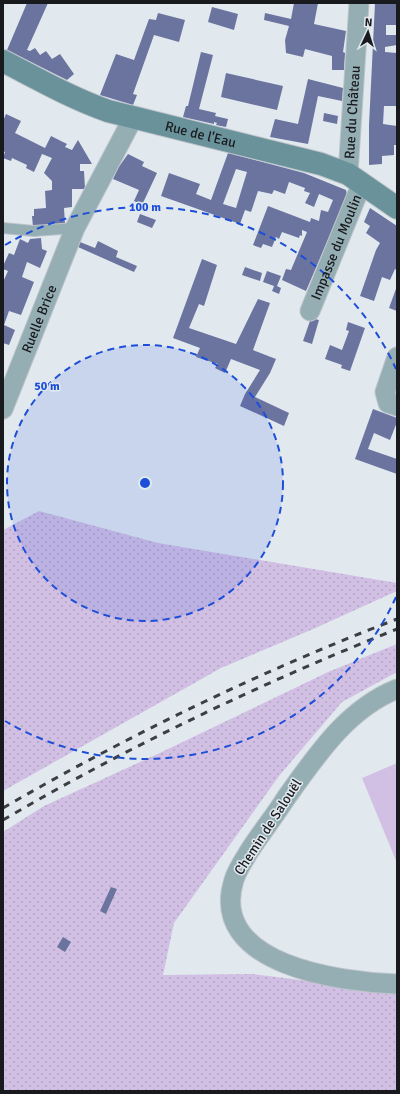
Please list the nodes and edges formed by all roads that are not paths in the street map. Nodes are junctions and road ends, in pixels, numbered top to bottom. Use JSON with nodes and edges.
{"nodes":[{"id":1,"x":359,"y":3,"type":"edge"},
{"id":2,"x":3,"y":61,"type":"edge"},
{"id":3,"x":133,"y":118,"type":"junction"},
{"id":4,"x":355,"y":178,"type":"junction"},
{"id":5,"x":397,"y":208,"type":"edge"},
{"id":6,"x":3,"y":228,"type":"edge"},
{"id":7,"x":75,"y":228,"type":"junction"},
{"id":8,"x":310,"y":311,"type":"dead end"},
{"id":9,"x":397,"y":357,"type":"edge"},
{"id":10,"x":397,"y":406,"type":"edge"},
{"id":11,"x":3,"y":409,"type":"edge"},
{"id":12,"x":397,"y":689,"type":"edge"},
{"id":13,"x":397,"y":984,"type":"edge"}],
"edges":[{"from":1,"to":4,"type":"street","name":"Rue du Château"},
{"from":2,"to":3,"type":"street","name":"Rue de l'Eau"},
{"from":3,"to":4,"type":"street","name":"Rue de l'Eau"},
{"from":3,"to":7,"type":"street","name":"Ruelle Brice"},
{"from":4,"to":5,"type":"street","name":"Rue de l'Eau"},
{"from":4,"to":8,"type":"street","name":"Impasse du Moulin"},
{"from":6,"to":7,"type":"lane"},
{"from":7,"to":11,"type":"street","name":"Ruelle Brice"},
{"from":9,"to":10,"type":"street"},
{"from":12,"to":13,"type":"street","name":"Chemin de Salouël"}]}
